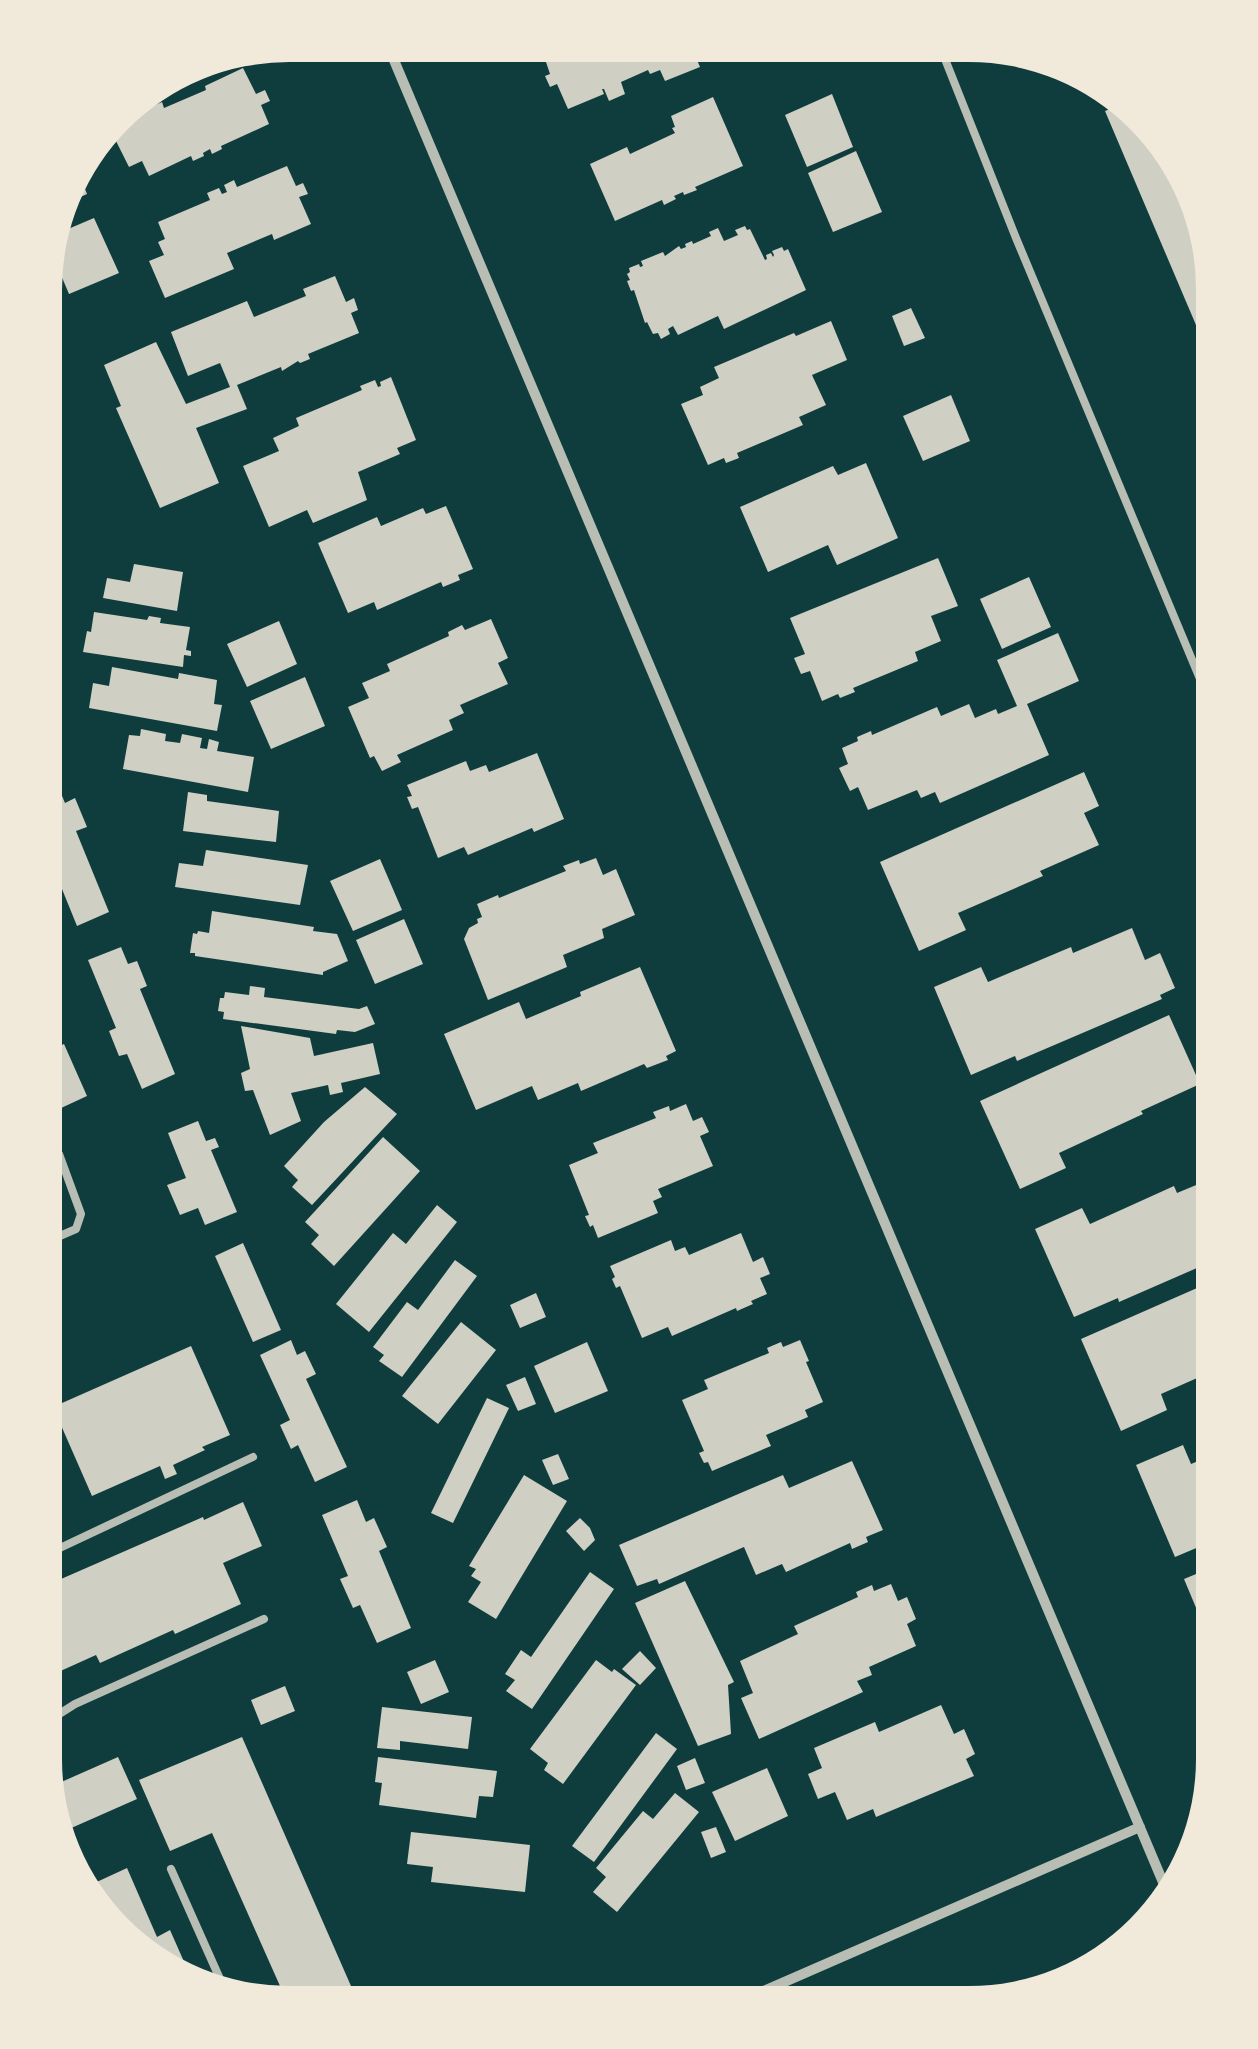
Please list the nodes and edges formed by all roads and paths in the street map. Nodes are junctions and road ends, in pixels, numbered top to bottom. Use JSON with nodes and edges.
{"nodes":[{"id":1,"x":395,"y":62,"type":"edge"},
{"id":2,"x":946,"y":62,"type":"edge"},
{"id":3,"x":1196,"y":669,"type":"edge"},
{"id":4,"x":62,"y":1162,"type":"edge"},
{"id":5,"x":62,"y":1236,"type":"edge"},
{"id":6,"x":253,"y":1458,"type":"dead end"},
{"id":7,"x":62,"y":1546,"type":"edge"},
{"id":8,"x":264,"y":1619,"type":"dead end"},
{"id":9,"x":62,"y":1712,"type":"edge"},
{"id":10,"x":1140,"y":1827,"type":"junction"},
{"id":11,"x":170,"y":1869,"type":"dead end"},
{"id":12,"x":1162,"y":1878,"type":"edge"},
{"id":13,"x":218,"y":1975,"type":"edge"},
{"id":14,"x":775,"y":1986,"type":"edge"}],
"edges":[{"from":1,"to":10,"type":"street"},
{"from":2,"to":3,"type":"lane"},
{"from":4,"to":5,"type":"lane"},
{"from":6,"to":7,"type":"lane"},
{"from":8,"to":9,"type":"lane"},
{"from":10,"to":12,"type":"street"},
{"from":10,"to":14,"type":"street"},
{"from":11,"to":13,"type":"lane"}]}
